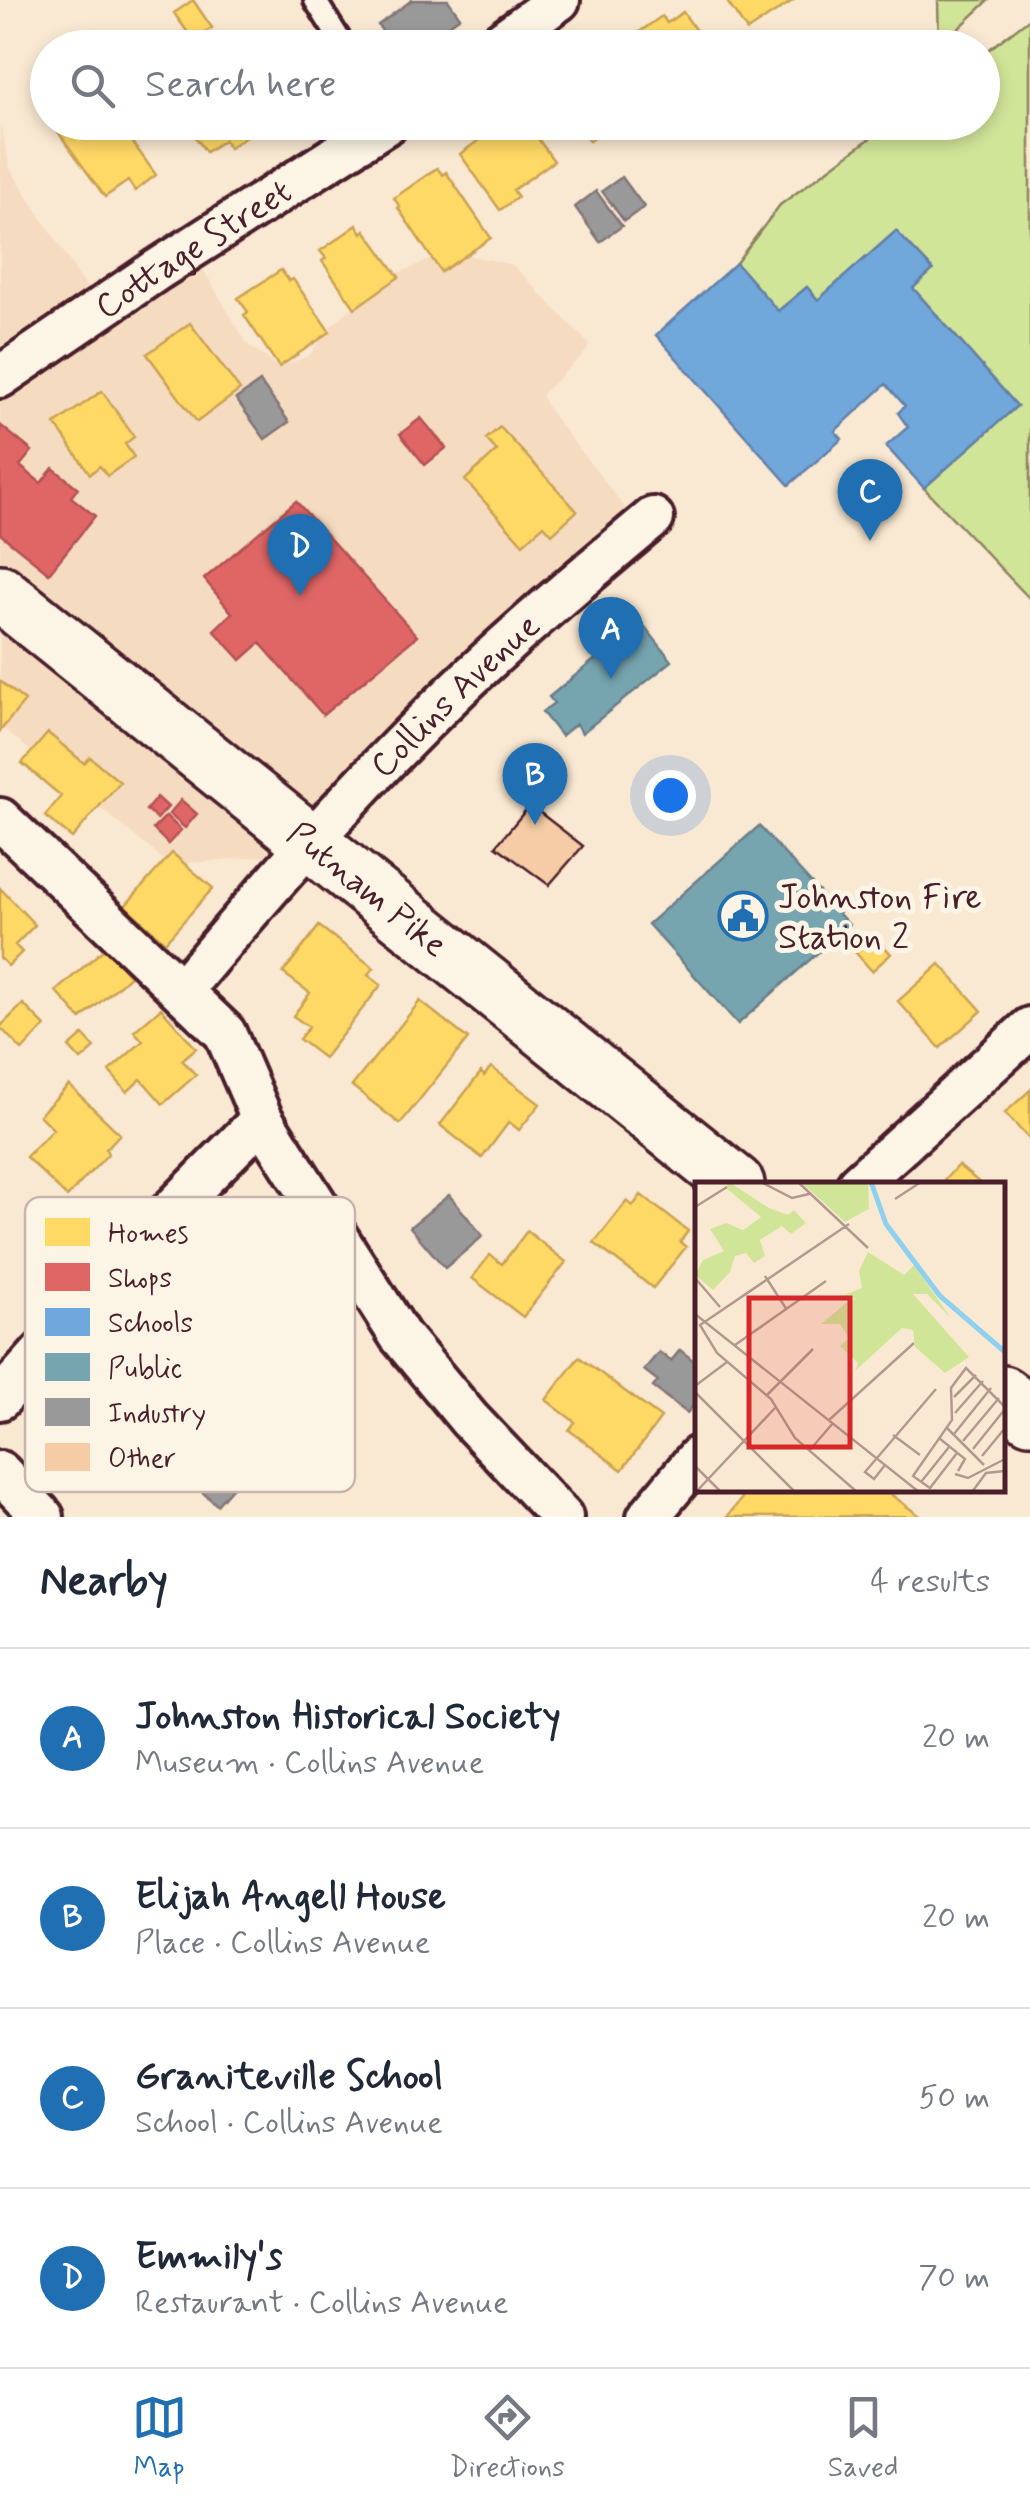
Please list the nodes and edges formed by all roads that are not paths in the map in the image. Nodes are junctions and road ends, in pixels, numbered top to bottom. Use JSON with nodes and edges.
{"nodes":[{"id":1,"x":315,"y":0,"type":"edge"},
{"id":2,"x":559,"y":0,"type":"edge"},
{"id":3,"x":334,"y":30,"type":"edge"},
{"id":4,"x":518,"y":30,"type":"edge"},
{"id":5,"x":361,"y":140,"type":"edge"},
{"id":6,"x":0,"y":378,"type":"edge"},
{"id":7,"x":654,"y":518,"type":"dead end"},
{"id":8,"x":0,"y":593,"type":"edge"},
{"id":9,"x":0,"y":819,"type":"edge"},
{"id":10,"x":309,"y":841,"type":"junction"},
{"id":11,"x":182,"y":990,"type":"junction"},
{"id":12,"x":1030,"y":1028,"type":"edge"},
{"id":13,"x":262,"y":1119,"type":"junction"},
{"id":14,"x":734,"y":1182,"type":"edge"},
{"id":15,"x":860,"y":1182,"type":"edge"},
{"id":16,"x":185,"y":1197,"type":"edge"},
{"id":17,"x":312,"y":1197,"type":"edge"},
{"id":18,"x":355,"y":1265,"type":"edge"},
{"id":19,"x":25,"y":1371,"type":"edge"},
{"id":20,"x":1005,"y":1396,"type":"edge"},
{"id":21,"x":0,"y":1399,"type":"edge"},
{"id":22,"x":1030,"y":1415,"type":"edge"},
{"id":23,"x":695,"y":1462,"type":"edge"},
{"id":24,"x":0,"y":1472,"type":"edge"},
{"id":25,"x":43,"y":1517,"type":"edge"},
{"id":26,"x":562,"y":1517,"type":"edge"},
{"id":27,"x":648,"y":1517,"type":"edge"}],
"edges":[{"from":1,"to":3,"type":"lane"},
{"from":2,"to":4,"type":"street"},
{"from":5,"to":6,"type":"street","name":"Cottage Street"},
{"from":7,"to":10,"type":"street","name":"Collins Avenue"},
{"from":8,"to":10,"type":"main road","name":"Putnam Pike"},
{"from":9,"to":11,"type":"street"},
{"from":10,"to":11,"type":"street","name":"Collins Avenue"},
{"from":10,"to":14,"type":"main road","name":"Putnam Pike"},
{"from":11,"to":13,"type":"street"},
{"from":12,"to":15,"type":"street"},
{"from":13,"to":16,"type":"street"},
{"from":13,"to":17,"type":"street"},
{"from":18,"to":26,"type":"street"},
{"from":19,"to":21,"type":"street"},
{"from":20,"to":22,"type":"main road"},
{"from":23,"to":27,"type":"street"},
{"from":24,"to":25,"type":"street"}]}
